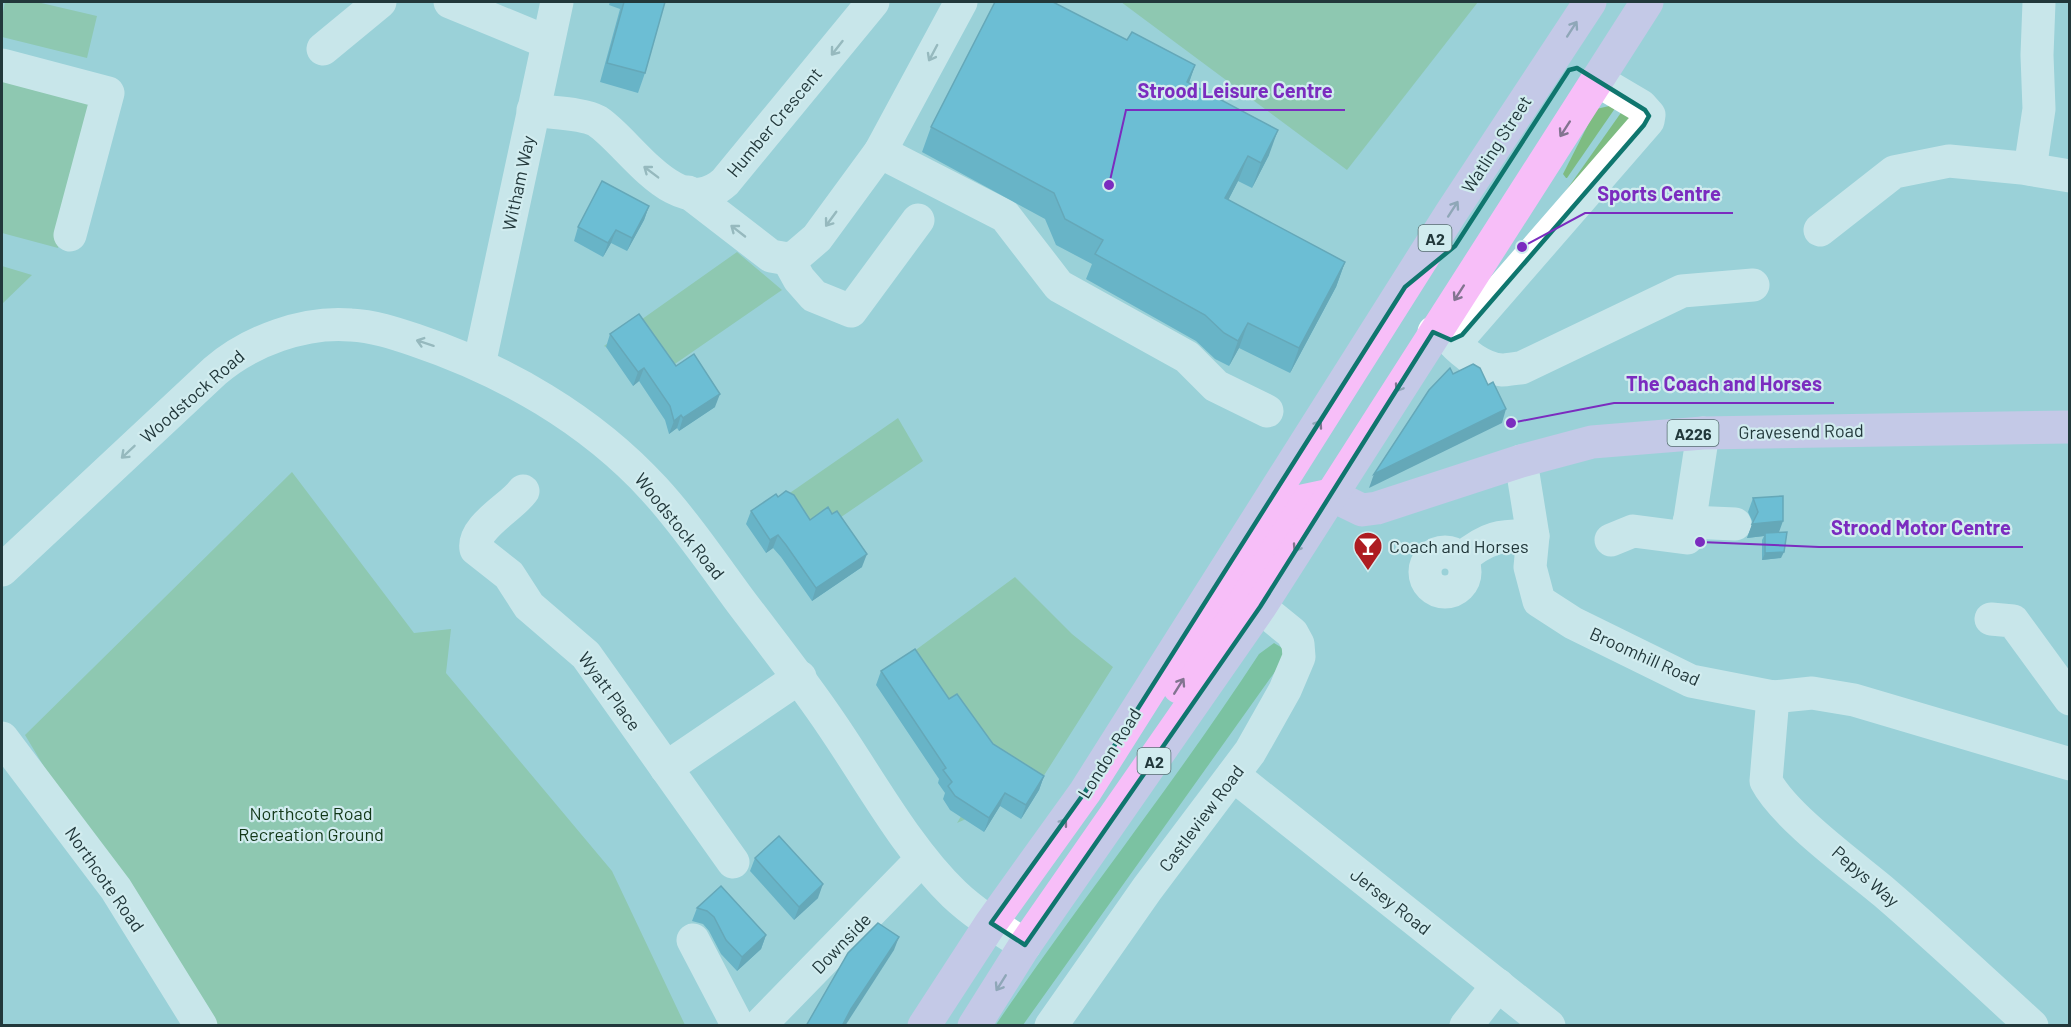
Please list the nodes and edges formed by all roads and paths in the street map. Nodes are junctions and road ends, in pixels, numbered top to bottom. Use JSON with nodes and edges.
{"nodes":[{"id":1,"x":380,"y":2,"type":"edge"},
{"id":2,"x":450,"y":2,"type":"edge"},
{"id":3,"x":557,"y":2,"type":"edge"},
{"id":4,"x":873,"y":2,"type":"edge"},
{"id":5,"x":961,"y":2,"type":"edge"},
{"id":6,"x":1590,"y":2,"type":"edge"},
{"id":7,"x":1647,"y":2,"type":"edge"},
{"id":8,"x":2039,"y":2,"type":"edge"},
{"id":9,"x":547,"y":42,"type":"junction"},
{"id":10,"x":323,"y":49,"type":"dead end"},
{"id":11,"x":2,"y":65,"type":"edge"},
{"id":12,"x":1597,"y":80,"type":"junction"},
{"id":13,"x":533,"y":110,"type":"junction"},
{"id":14,"x":880,"y":152,"type":"junction"},
{"id":15,"x":2030,"y":169,"type":"junction"},
{"id":16,"x":2070,"y":176,"type":"edge"},
{"id":17,"x":688,"y":192,"type":"junction"},
{"id":18,"x":918,"y":220,"type":"dead end"},
{"id":19,"x":1820,"y":230,"type":"dead end"},
{"id":20,"x":70,"y":235,"type":"dead end"},
{"id":21,"x":788,"y":259,"type":"junction"},
{"id":22,"x":1753,"y":285,"type":"dead end"},
{"id":23,"x":1405,"y":287,"type":"junction"},
{"id":24,"x":1442,"y":336,"type":"junction"},
{"id":25,"x":479,"y":365,"type":"junction"},
{"id":26,"x":1268,"y":411,"type":"dead end"},
{"id":27,"x":2070,"y":427,"type":"edge"},
{"id":28,"x":1703,"y":433,"type":"junction"},
{"id":29,"x":1521,"y":461,"type":"junction"},
{"id":30,"x":1284,"y":477,"type":"joint"},
{"id":31,"x":522,"y":491,"type":"dead end"},
{"id":32,"x":1331,"y":495,"type":"junction"},
{"id":33,"x":1689,"y":522,"type":"junction"},
{"id":34,"x":1735,"y":524,"type":"dead end"},
{"id":35,"x":1533,"y":536,"type":"junction"},
{"id":36,"x":1611,"y":540,"type":"dead end"},
{"id":37,"x":1461,"y":559,"type":"dead end"},
{"id":38,"x":2,"y":570,"type":"edge"},
{"id":39,"x":1240,"y":592,"type":"junction"},
{"id":40,"x":1991,"y":619,"type":"dead end"},
{"id":41,"x":800,"y":677,"type":"junction"},
{"id":42,"x":1773,"y":697,"type":"junction"},
{"id":43,"x":2070,"y":699,"type":"edge"},
{"id":44,"x":2,"y":738,"type":"edge"},
{"id":45,"x":1154,"y":762,"type":"junction"},
{"id":46,"x":2070,"y":764,"type":"edge"},
{"id":47,"x":666,"y":768,"type":"junction"},
{"id":48,"x":1233,"y":776,"type":"junction"},
{"id":49,"x":922,"y":859,"type":"junction"},
{"id":50,"x":733,"y":862,"type":"dead end"},
{"id":51,"x":991,"y":923,"type":"junction"},
{"id":52,"x":693,"y":940,"type":"dead end"},
{"id":53,"x":1025,"y":945,"type":"junction"},
{"id":54,"x":1498,"y":985,"type":"junction"},
{"id":55,"x":201,"y":1026,"type":"edge"},
{"id":56,"x":738,"y":1026,"type":"edge"},
{"id":57,"x":759,"y":1026,"type":"edge"},
{"id":58,"x":924,"y":1026,"type":"edge"},
{"id":59,"x":974,"y":1026,"type":"edge"},
{"id":60,"x":1051,"y":1026,"type":"edge"},
{"id":61,"x":1466,"y":1026,"type":"edge"},
{"id":62,"x":1549,"y":1026,"type":"edge"},
{"id":63,"x":2032,"y":1026,"type":"edge"}],
"edges":[{"from":1,"to":10,"type":"street"},
{"from":2,"to":9,"type":"street"},
{"from":3,"to":9,"type":"street","name":"Witham Way"},
{"from":4,"to":17,"type":"street","name":"Humber Crescent","one_way":true},
{"from":5,"to":14,"type":"street","one_way":true},
{"from":23,"to":6,"type":"main road","name":"Watling Street","number":"A2","one_way":true},
{"from":7,"to":12,"type":"main road","name":"Watling Street","number":"A2"},
{"from":8,"to":15,"type":"street"},
{"from":9,"to":13,"type":"street","name":"Witham Way"},
{"from":11,"to":20,"type":"street"},
{"from":12,"to":23,"type":"main road","name":"Watling Street"},
{"from":12,"to":24,"type":"main road","name":"Watling Street","number":"A2","one_way":true},
{"from":12,"to":24,"type":"street","name":"Watling Street"},
{"from":17,"to":13,"type":"street","one_way":true},
{"from":13,"to":25,"type":"street","name":"Witham Way"},
{"from":14,"to":21,"type":"street","one_way":true},
{"from":14,"to":26,"type":"street"},
{"from":15,"to":16,"type":"street"},
{"from":15,"to":19,"type":"street"},
{"from":21,"to":17,"type":"street","one_way":true},
{"from":18,"to":21,"type":"street"},
{"from":22,"to":24,"type":"street"},
{"from":30,"to":23,"type":"main road","name":"Watling Street","number":"A2","one_way":true},
{"from":24,"to":32,"type":"main road","name":"Watling Street","number":"A2","one_way":true},
{"from":25,"to":38,"type":"street","name":"Woodstock Road","one_way":true},
{"from":25,"to":41,"type":"street","name":"Woodstock Road"},
{"from":27,"to":28,"type":"main road","name":"Gravesend Road","number":"A226"},
{"from":28,"to":29,"type":"main road","name":"Gravesend Road","number":"A226"},
{"from":28,"to":33,"type":"street"},
{"from":29,"to":32,"type":"main road","name":"Gravesend Road","number":"A226"},
{"from":29,"to":35,"type":"street","name":"Broomhill Road"},
{"from":30,"to":39,"type":"main road","name":"London Road","number":"A2"},
{"from":31,"to":47,"type":"street","name":"Wyatt Place"},
{"from":32,"to":39,"type":"main road","name":"London Road","number":"A2"},
{"from":33,"to":34,"type":"street"},
{"from":33,"to":36,"type":"street"},
{"from":35,"to":37,"type":"street"},
{"from":35,"to":42,"type":"street","name":"Broomhill Road"},
{"from":39,"to":45,"type":"main road","name":"London Road","number":"A2"},
{"from":39,"to":48,"type":"street","name":"Castleview Road"},
{"from":51,"to":39,"type":"main road","name":"London Road","number":"A2","one_way":true},
{"from":40,"to":43,"type":"street"},
{"from":41,"to":47,"type":"street"},
{"from":41,"to":49,"type":"street","name":"Woodstock Road"},
{"from":42,"to":46,"type":"street","name":"Broomhill Road"},
{"from":42,"to":63,"type":"street","name":"Pepys Way"},
{"from":44,"to":55,"type":"street","name":"Northcote Road"},
{"from":45,"to":51,"type":"main road","name":"London Road"},
{"from":45,"to":53,"type":"main road","name":"London Road","number":"A2"},
{"from":47,"to":50,"type":"street","name":"Wyatt Place"},
{"from":48,"to":54,"type":"street","name":"Jersey Road"},
{"from":48,"to":60,"type":"street","name":"Castleview Road"},
{"from":49,"to":51,"type":"street","name":"Woodstock Road"},
{"from":49,"to":57,"type":"street","name":"Downside"},
{"from":51,"to":53,"type":"street","name":"Woodstock Road"},
{"from":51,"to":58,"type":"main road","name":"London Road","number":"A2"},
{"from":52,"to":56,"type":"street"},
{"from":53,"to":59,"type":"main road","name":"London Road","number":"A2","one_way":true},
{"from":54,"to":61,"type":"street"},
{"from":54,"to":62,"type":"street","name":"Jersey Road"}]}
